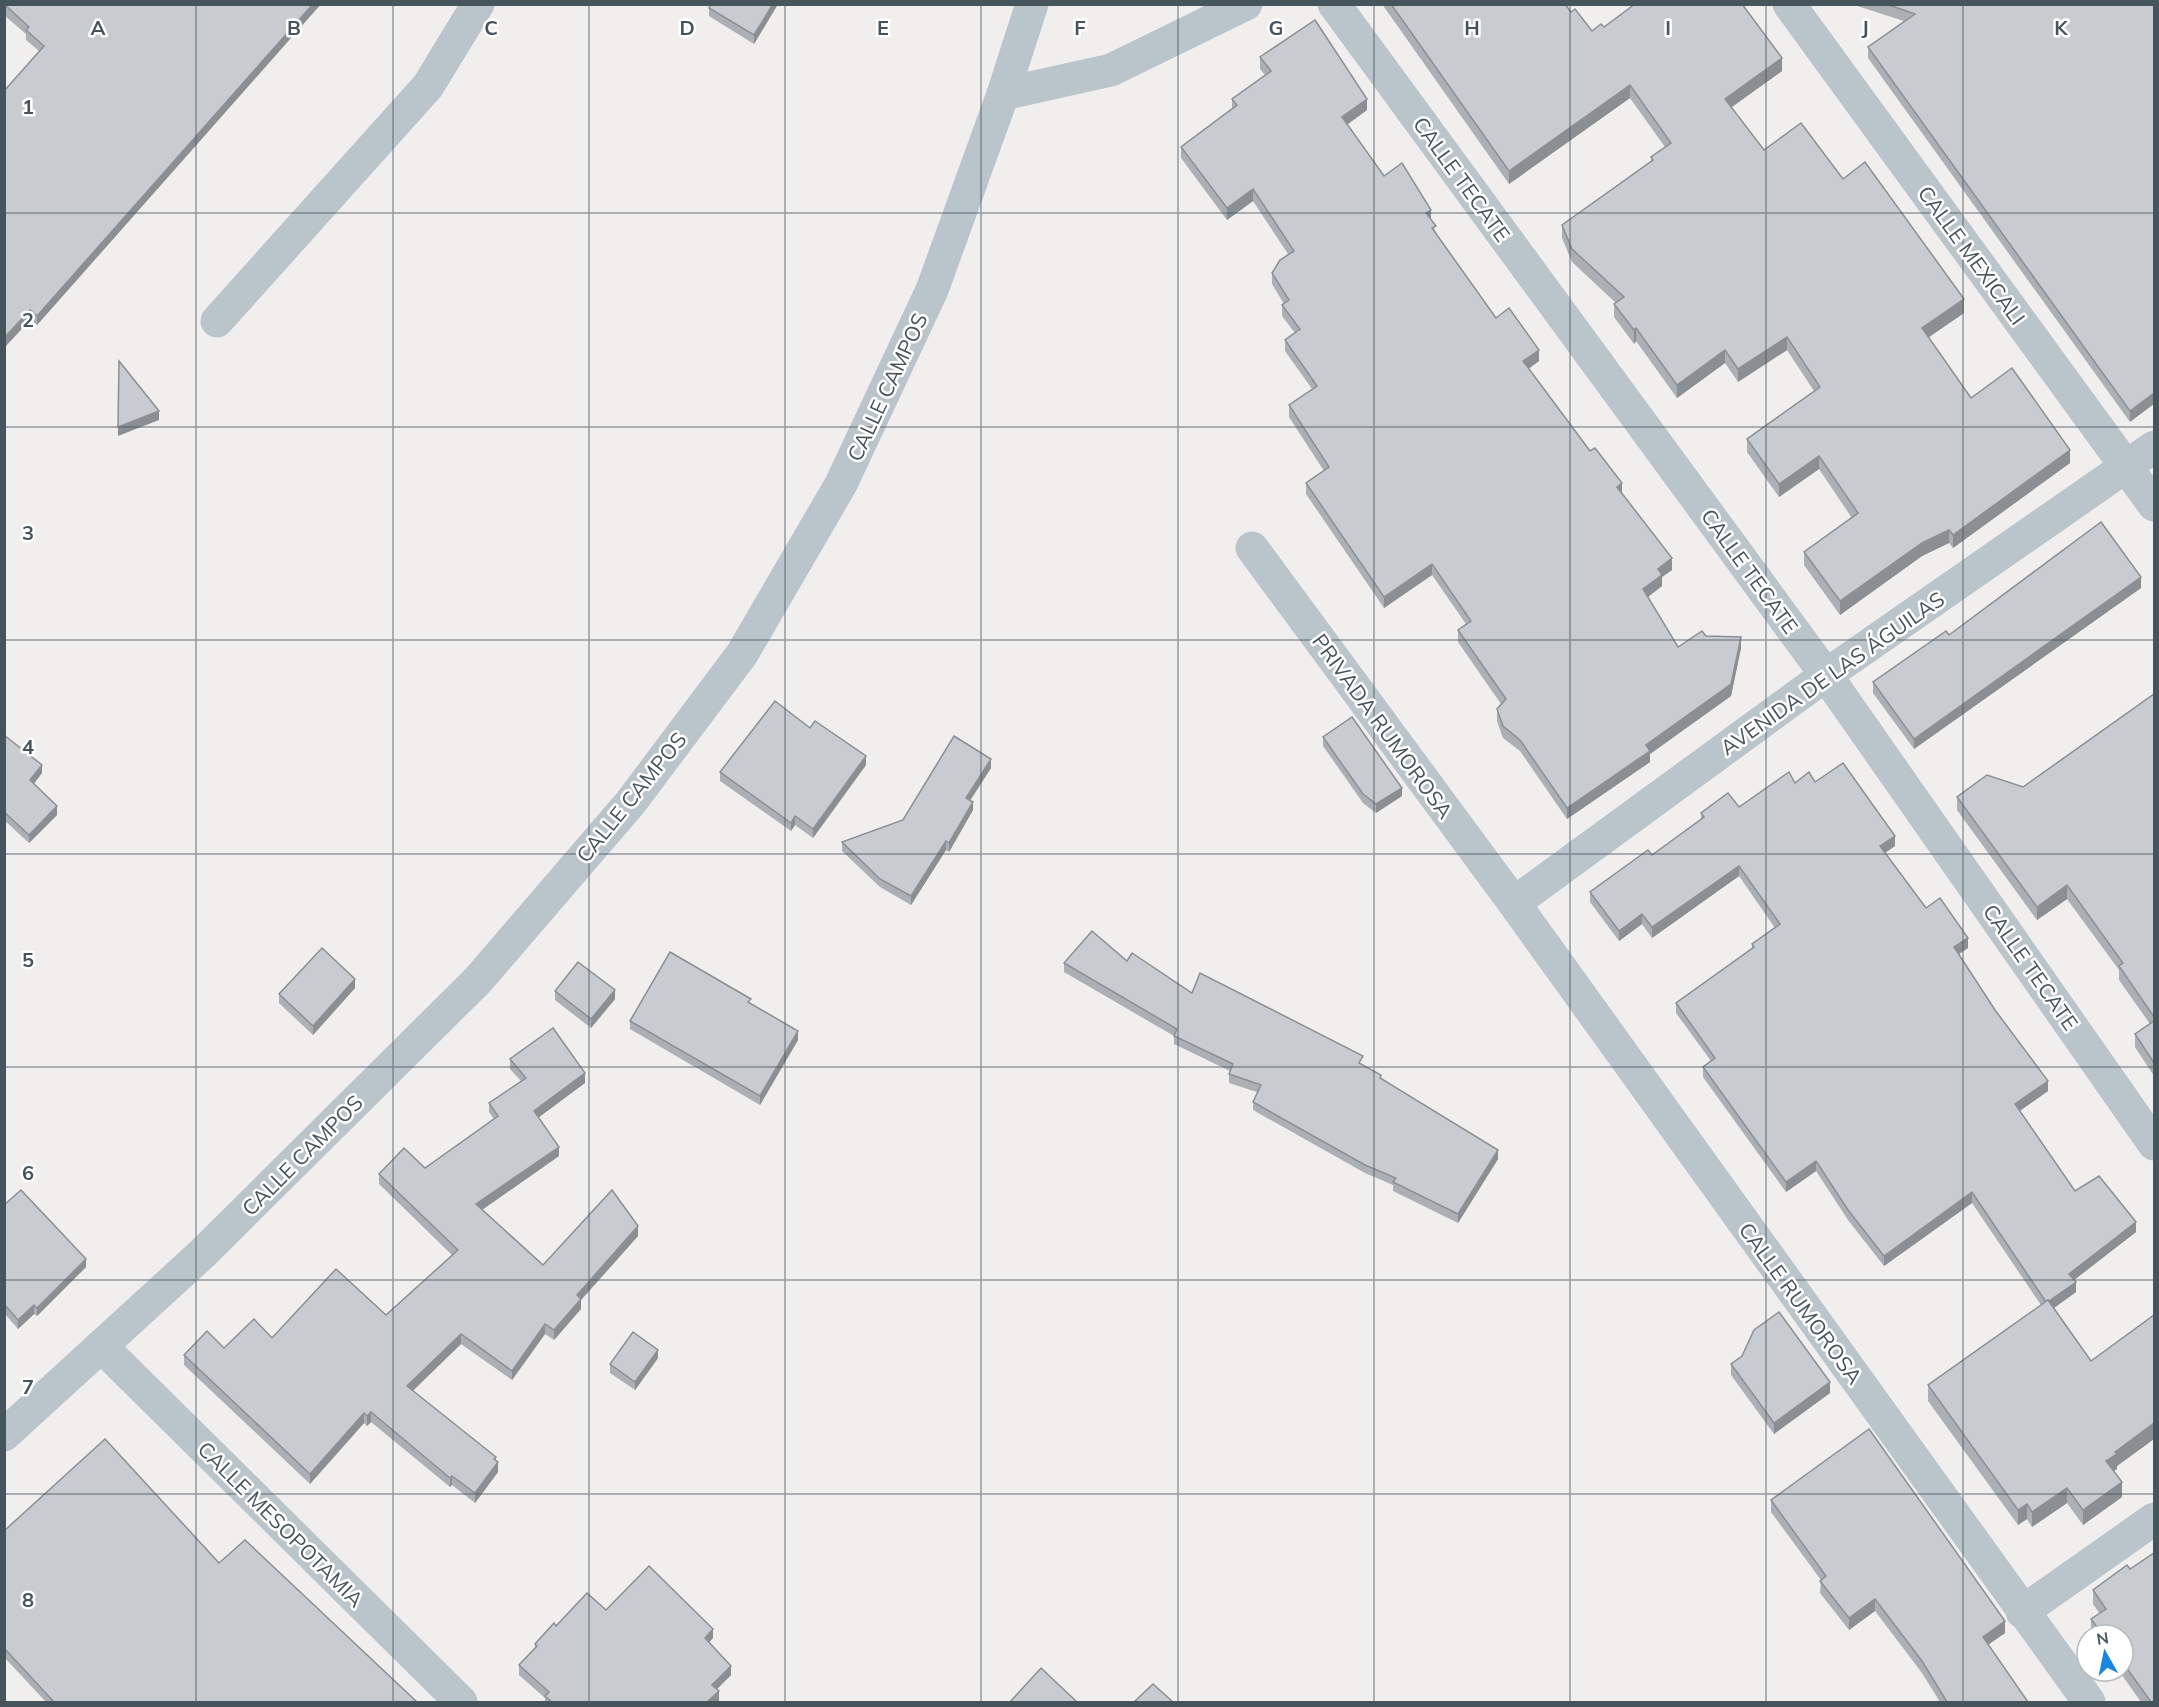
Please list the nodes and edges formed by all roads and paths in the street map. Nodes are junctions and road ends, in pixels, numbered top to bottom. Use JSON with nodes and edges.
{"nodes":[{"id":1,"x":478,"y":4,"type":"edge"},
{"id":2,"x":1032,"y":4,"type":"edge"},
{"id":3,"x":1246,"y":4,"type":"edge"},
{"id":4,"x":1334,"y":4,"type":"edge"},
{"id":5,"x":1789,"y":4,"type":"edge"},
{"id":6,"x":1003,"y":94,"type":"junction"},
{"id":7,"x":218,"y":321,"type":"dead end"},
{"id":8,"x":2154,"y":447,"type":"edge"},
{"id":9,"x":2127,"y":466,"type":"junction"},
{"id":10,"x":2154,"y":505,"type":"edge"},
{"id":11,"x":1252,"y":548,"type":"dead end"},
{"id":12,"x":1826,"y":675,"type":"junction"},
{"id":13,"x":1514,"y":903,"type":"junction"},
{"id":14,"x":2154,"y":1144,"type":"edge"},
{"id":15,"x":101,"y":1346,"type":"junction"},
{"id":16,"x":4,"y":1435,"type":"edge"},
{"id":17,"x":2154,"y":1519,"type":"edge"},
{"id":18,"x":2022,"y":1612,"type":"junction"},
{"id":19,"x":461,"y":1702,"type":"edge"},
{"id":20,"x":2089,"y":1702,"type":"edge"}],
"edges":[{"from":1,"to":7,"type":"street"},
{"from":2,"to":6,"type":"street","name":"CALLE CAMPOS"},
{"from":3,"to":6,"type":"street"},
{"from":4,"to":12,"type":"street","name":"CALLE TECATE"},
{"from":5,"to":9,"type":"street","name":"CALLE MEXICALI"},
{"from":6,"to":15,"type":"street","name":"CALLE CAMPOS"},
{"from":8,"to":9,"type":"street","name":"AVENIDA DE LAS ÁGUILAS"},
{"from":9,"to":10,"type":"street","name":"CALLE MEXICALI"},
{"from":9,"to":12,"type":"street","name":"AVENIDA DE LAS ÁGUILAS"},
{"from":11,"to":13,"type":"street","name":"PRIVADA RUMOROSA"},
{"from":12,"to":13,"type":"street","name":"AVENIDA DE LAS ÁGUILAS"},
{"from":12,"to":14,"type":"street","name":"CALLE TECATE"},
{"from":13,"to":18,"type":"street","name":"CALLE RUMOROSA"},
{"from":15,"to":16,"type":"street","name":"CALLE CAMPOS"},
{"from":15,"to":19,"type":"street","name":"CALLE MESOPOTAMIA"},
{"from":17,"to":18,"type":"street"},
{"from":18,"to":20,"type":"street","name":"CALLE RUMOROSA"}]}
